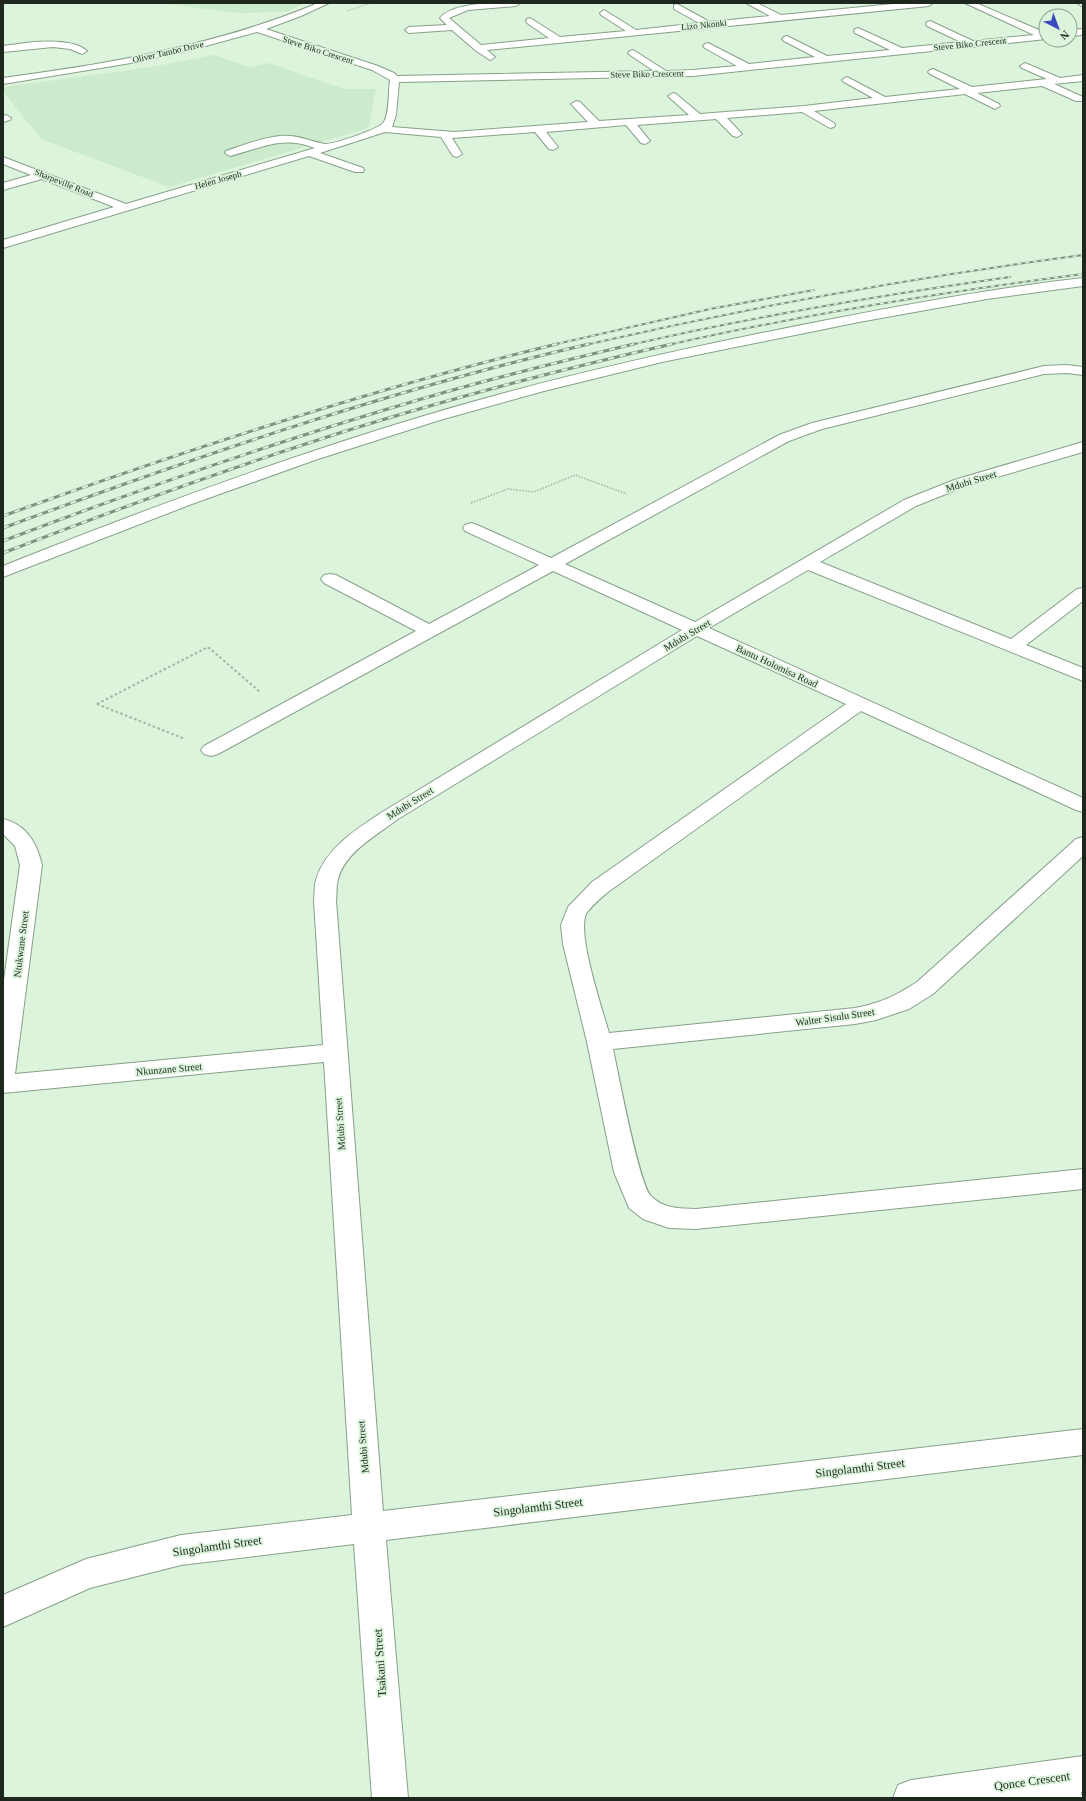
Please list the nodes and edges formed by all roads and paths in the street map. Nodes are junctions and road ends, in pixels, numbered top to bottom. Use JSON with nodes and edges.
{"nodes":[{"id":1,"x":325,"y":3,"type":"edge"},
{"id":2,"x":513,"y":3,"type":"edge"},
{"id":3,"x":750,"y":3,"type":"edge"},
{"id":4,"x":834,"y":3,"type":"edge"},
{"id":5,"x":929,"y":3,"type":"edge"},
{"id":6,"x":969,"y":3,"type":"edge"},
{"id":7,"x":676,"y":7,"type":"dead end"},
{"id":8,"x":851,"y":11,"type":"junction"},
{"id":9,"x":604,"y":13,"type":"dead end"},
{"id":10,"x":780,"y":18,"type":"junction"},
{"id":11,"x":530,"y":21,"type":"dead end"},
{"id":12,"x":930,"y":24,"type":"dead end"},
{"id":13,"x":709,"y":25,"type":"junction"},
{"id":14,"x":453,"y":27,"type":"junction"},
{"id":15,"x":257,"y":30,"type":"junction"},
{"id":16,"x":409,"y":30,"type":"dead end"},
{"id":17,"x":858,"y":31,"type":"dead end"},
{"id":18,"x":634,"y":32,"type":"junction"},
{"id":19,"x":1038,"y":33,"type":"edge"},
{"id":20,"x":1038,"y":37,"type":"edge"},
{"id":21,"x":787,"y":39,"type":"dead end"},
{"id":22,"x":558,"y":40,"type":"junction"},
{"id":23,"x":972,"y":44,"type":"junction"},
{"id":24,"x":708,"y":46,"type":"dead end"},
{"id":25,"x":478,"y":48,"type":"junction"},
{"id":26,"x":3,"y":49,"type":"edge"},
{"id":27,"x":82,"y":51,"type":"dead end"},
{"id":28,"x":900,"y":51,"type":"junction"},
{"id":29,"x":633,"y":53,"type":"dead end"},
{"id":30,"x":825,"y":59,"type":"junction"},
{"id":31,"x":1025,"y":66,"type":"dead end"},
{"id":32,"x":748,"y":67,"type":"junction"},
{"id":33,"x":932,"y":72,"type":"dead end"},
{"id":34,"x":663,"y":73,"type":"junction"},
{"id":35,"x":514,"y":77,"type":"junction"},
{"id":36,"x":1083,"y":78,"type":"edge"},
{"id":37,"x":395,"y":79,"type":"junction"},
{"id":38,"x":4,"y":80,"type":"edge"},
{"id":39,"x":847,"y":80,"type":"dead end"},
{"id":40,"x":1058,"y":81,"type":"junction"},
{"id":41,"x":1044,"y":83,"type":"junction"},
{"id":42,"x":969,"y":91,"type":"junction"},
{"id":43,"x":673,"y":96,"type":"dead end"},
{"id":44,"x":1080,"y":99,"type":"dead end"},
{"id":45,"x":887,"y":101,"type":"junction"},
{"id":46,"x":576,"y":104,"type":"dead end"},
{"id":47,"x":995,"y":106,"type":"dead end"},
{"id":48,"x":901,"y":108,"type":"dead end"},
{"id":49,"x":804,"y":110,"type":"junction"},
{"id":50,"x":719,"y":116,"type":"junction"},
{"id":51,"x":698,"y":118,"type":"junction"},
{"id":52,"x":629,"y":122,"type":"junction"},
{"id":53,"x":597,"y":125,"type":"junction"},
{"id":54,"x":830,"y":125,"type":"dead end"},
{"id":55,"x":384,"y":129,"type":"junction"},
{"id":56,"x":538,"y":129,"type":"junction"},
{"id":57,"x":444,"y":134,"type":"junction"},
{"id":58,"x":737,"y":134,"type":"dead end"},
{"id":59,"x":645,"y":141,"type":"dead end"},
{"id":60,"x":552,"y":147,"type":"dead end"},
{"id":61,"x":326,"y":148,"type":"junction"},
{"id":62,"x":230,"y":153,"type":"dead end"},
{"id":63,"x":310,"y":153,"type":"junction"},
{"id":64,"x":457,"y":154,"type":"dead end"},
{"id":65,"x":3,"y":160,"type":"edge"},
{"id":66,"x":359,"y":170,"type":"dead end"},
{"id":67,"x":43,"y":175,"type":"junction"},
{"id":68,"x":3,"y":187,"type":"edge"},
{"id":69,"x":124,"y":208,"type":"junction"},
{"id":70,"x":3,"y":244,"type":"edge"},
{"id":71,"x":1083,"y":282,"type":"edge"},
{"id":72,"x":1083,"y":370,"type":"edge"},
{"id":73,"x":1083,"y":447,"type":"edge"},
{"id":74,"x":659,"y":505,"type":"junction"},
{"id":75,"x":471,"y":528,"type":"joint"},
{"id":76,"x":808,"y":563,"type":"junction"},
{"id":77,"x":553,"y":565,"type":"junction"},
{"id":78,"x":3,"y":572,"type":"edge"},
{"id":79,"x":330,"y":579,"type":"dead end"},
{"id":80,"x":1083,"y":593,"type":"edge"},
{"id":81,"x":696,"y":629,"type":"junction"},
{"id":82,"x":429,"y":631,"type":"junction"},
{"id":83,"x":1013,"y":646,"type":"junction"},
{"id":84,"x":1083,"y":675,"type":"edge"},
{"id":85,"x":859,"y":704,"type":"junction"},
{"id":86,"x":281,"y":710,"type":"junction"},
{"id":87,"x":211,"y":750,"type":"joint"},
{"id":88,"x":1083,"y":806,"type":"edge"},
{"id":89,"x":3,"y":825,"type":"edge"},
{"id":90,"x":1083,"y":844,"type":"edge"},
{"id":91,"x":599,"y":1042,"type":"junction"},
{"id":92,"x":335,"y":1052,"type":"junction"},
{"id":93,"x":3,"y":1074,"type":"edge"},
{"id":94,"x":3,"y":1084,"type":"edge"},
{"id":95,"x":1083,"y":1179,"type":"edge"},
{"id":96,"x":1083,"y":1442,"type":"edge"},
{"id":97,"x":370,"y":1528,"type":"junction"},
{"id":98,"x":3,"y":1611,"type":"edge"},
{"id":99,"x":1069,"y":1783,"type":"edge"},
{"id":100,"x":390,"y":1798,"type":"edge"},
{"id":101,"x":910,"y":1798,"type":"edge"}],
"edges":[{"from":1,"to":15,"type":"street","name":"Oliver Tambo Drive"},
{"from":2,"to":14,"type":"street"},
{"from":3,"to":10,"type":"street"},
{"from":4,"to":8,"type":"street"},
{"from":5,"to":8,"type":"street","name":"Lizo Nkonki"},
{"from":6,"to":19,"type":"street"},
{"from":7,"to":13,"type":"street"},
{"from":8,"to":10,"type":"street","name":"Lizo Nkonki"},
{"from":9,"to":18,"type":"street"},
{"from":10,"to":13,"type":"street","name":"Lizo Nkonki"},
{"from":11,"to":22,"type":"street"},
{"from":12,"to":23,"type":"street"},
{"from":13,"to":18,"type":"street","name":"Lizo Nkonki"},
{"from":14,"to":16,"type":"street"},
{"from":14,"to":25,"type":"street"},
{"from":15,"to":37,"type":"street","name":"Steve Biko Crescent"},
{"from":15,"to":38,"type":"street","name":"Oliver Tambo Drive"},
{"from":17,"to":28,"type":"street"},
{"from":18,"to":22,"type":"street","name":"Lizo Nkonki"},
{"from":20,"to":23,"type":"street","name":"Steve Biko Crescent"},
{"from":21,"to":30,"type":"street"},
{"from":22,"to":25,"type":"street","name":"Lizo Nkonki"},
{"from":23,"to":28,"type":"street","name":"Steve Biko Crescent"},
{"from":24,"to":32,"type":"street"},
{"from":25,"to":35,"type":"street"},
{"from":26,"to":27,"type":"street"},
{"from":28,"to":30,"type":"street","name":"Steve Biko Crescent"},
{"from":29,"to":34,"type":"street"},
{"from":30,"to":32,"type":"street","name":"Steve Biko Crescent"},
{"from":31,"to":40,"type":"street"},
{"from":32,"to":34,"type":"street","name":"Steve Biko Crescent"},
{"from":33,"to":42,"type":"street"},
{"from":34,"to":35,"type":"street","name":"Steve Biko Crescent"},
{"from":35,"to":37,"type":"street","name":"Steve Biko Crescent"},
{"from":36,"to":40,"type":"street"},
{"from":37,"to":55,"type":"street"},
{"from":39,"to":45,"type":"street"},
{"from":40,"to":41,"type":"street"},
{"from":41,"to":42,"type":"street"},
{"from":41,"to":44,"type":"street"},
{"from":42,"to":45,"type":"street"},
{"from":42,"to":47,"type":"street"},
{"from":43,"to":51,"type":"street"},
{"from":45,"to":48,"type":"street"},
{"from":45,"to":49,"type":"street"},
{"from":46,"to":53,"type":"street"},
{"from":49,"to":50,"type":"street"},
{"from":49,"to":54,"type":"street"},
{"from":50,"to":51,"type":"street"},
{"from":50,"to":58,"type":"street"},
{"from":51,"to":52,"type":"street"},
{"from":52,"to":53,"type":"street"},
{"from":52,"to":59,"type":"street"},
{"from":53,"to":56,"type":"street"},
{"from":55,"to":57,"type":"street"},
{"from":55,"to":61,"type":"street","name":"Helen Joseph"},
{"from":56,"to":57,"type":"street"},
{"from":56,"to":60,"type":"street"},
{"from":57,"to":64,"type":"street"},
{"from":61,"to":62,"type":"street"},
{"from":61,"to":63,"type":"street","name":"Helen Joseph"},
{"from":63,"to":66,"type":"street"},
{"from":63,"to":69,"type":"street","name":"Helen Joseph"},
{"from":65,"to":67,"type":"street","name":"Sharpeville Road"},
{"from":67,"to":68,"type":"street"},
{"from":67,"to":69,"type":"street","name":"Sharpeville Road"},
{"from":69,"to":70,"type":"street","name":"Helen Joseph"},
{"from":71,"to":78,"type":"street"},
{"from":72,"to":74,"type":"street"},
{"from":73,"to":76,"type":"street","name":"Mdubi Street"},
{"from":74,"to":75,"type":"path"},
{"from":74,"to":77,"type":"street"},
{"from":75,"to":77,"type":"street","name":"Bantu Holomisa Road"},
{"from":76,"to":81,"type":"street","name":"Mdubi Street"},
{"from":76,"to":83,"type":"street"},
{"from":77,"to":81,"type":"street","name":"Bantu Holomisa Road"},
{"from":77,"to":82,"type":"street"},
{"from":79,"to":82,"type":"street"},
{"from":80,"to":83,"type":"street"},
{"from":81,"to":85,"type":"street","name":"Bantu Holomisa Road"},
{"from":81,"to":92,"type":"street","name":"Mdubi Street"},
{"from":82,"to":86,"type":"street"},
{"from":83,"to":84,"type":"street"},
{"from":85,"to":88,"type":"street","name":"Bantu Holomisa Road"},
{"from":85,"to":91,"type":"street"},
{"from":86,"to":87,"type":"street"},
{"from":86,"to":87,"type":"path"},
{"from":89,"to":93,"type":"street","name":"Ntukwane Street"},
{"from":90,"to":91,"type":"street","name":"Walter Sisulu Street"},
{"from":91,"to":95,"type":"street"},
{"from":92,"to":94,"type":"street","name":"Nkunzane Street"},
{"from":92,"to":97,"type":"street","name":"Mdubi Street"},
{"from":96,"to":97,"type":"street","name":"Singolamthi Street"},
{"from":97,"to":98,"type":"street","name":"Singolamthi Street"},
{"from":97,"to":100,"type":"street","name":"Tsakani Street"},
{"from":99,"to":101,"type":"street","name":"Qonce Crescent"}]}
